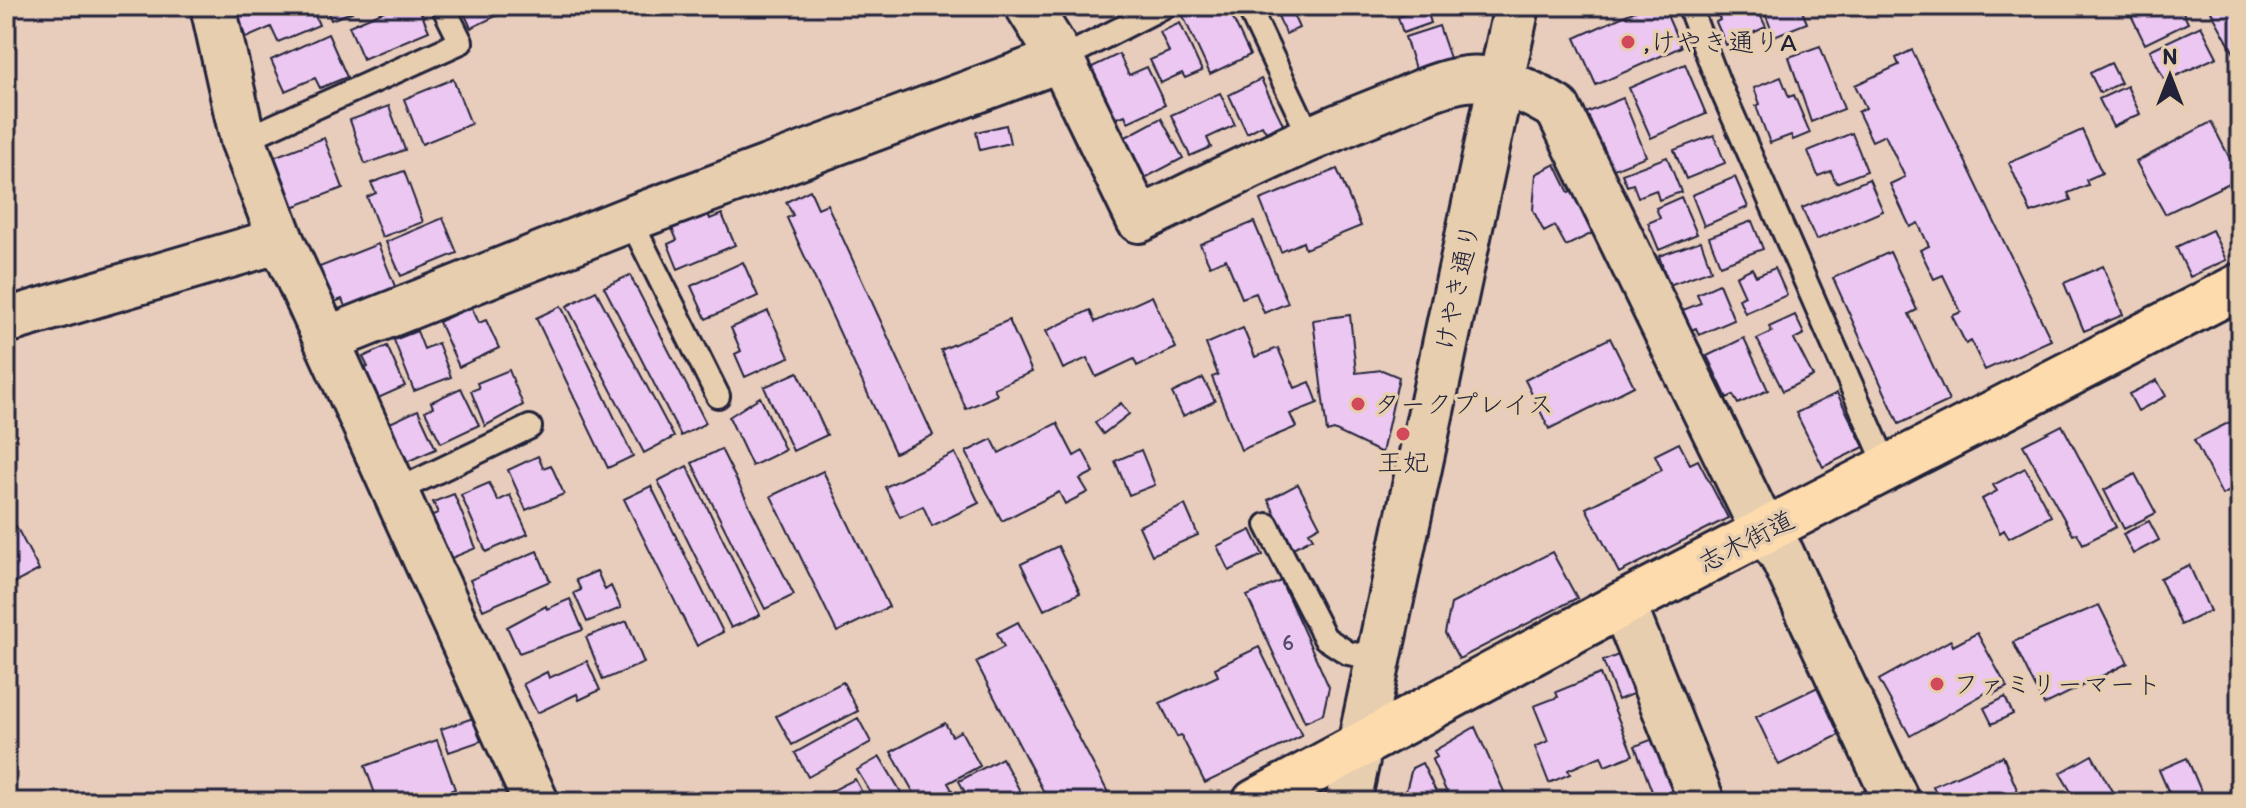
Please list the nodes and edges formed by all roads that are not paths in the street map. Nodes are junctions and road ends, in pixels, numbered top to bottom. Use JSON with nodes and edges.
{"nodes":[{"id":1,"x":213,"y":6,"type":"edge"},
{"id":2,"x":443,"y":6,"type":"edge"},
{"id":3,"x":1028,"y":6,"type":"edge"},
{"id":4,"x":1165,"y":6,"type":"edge"},
{"id":5,"x":1248,"y":6,"type":"edge"},
{"id":6,"x":1517,"y":6,"type":"edge"},
{"id":7,"x":1689,"y":6,"type":"edge"},
{"id":8,"x":1061,"y":59,"type":"junction"},
{"id":9,"x":1500,"y":83,"type":"junction"},
{"id":10,"x":1310,"y":137,"type":"junction"},
{"id":11,"x":243,"y":140,"type":"junction"},
{"id":12,"x":630,"y":219,"type":"junction"},
{"id":13,"x":281,"y":240,"type":"junction"},
{"id":14,"x":2240,"y":286,"type":"edge"},
{"id":15,"x":6,"y":321,"type":"edge"},
{"id":16,"x":328,"y":339,"type":"junction"},
{"id":17,"x":718,"y":396,"type":"dead end"},
{"id":18,"x":530,"y":427,"type":"dead end"},
{"id":19,"x":1888,"y":469,"type":"junction"},
{"id":20,"x":394,"y":492,"type":"junction"},
{"id":21,"x":1267,"y":525,"type":"dead end"},
{"id":22,"x":1764,"y":532,"type":"junction"},
{"id":23,"x":1623,"y":604,"type":"junction"},
{"id":24,"x":1379,"y":659,"type":"junction"},
{"id":25,"x":1361,"y":744,"type":"junction"},
{"id":26,"x":536,"y":802,"type":"edge"},
{"id":27,"x":1255,"y":802,"type":"edge"},
{"id":28,"x":1348,"y":802,"type":"edge"},
{"id":29,"x":1702,"y":802,"type":"edge"},
{"id":30,"x":1897,"y":802,"type":"edge"}],
"edges":[{"from":1,"to":11,"type":"street"},
{"from":2,"to":11,"type":"lane"},
{"from":3,"to":8,"type":"street"},
{"from":4,"to":8,"type":"lane"},
{"from":5,"to":10,"type":"lane"},
{"from":6,"to":9,"type":"street","name":"けやき通り"},
{"from":7,"to":19,"type":"lane"},
{"from":8,"to":10,"type":"street"},
{"from":8,"to":12,"type":"street"},
{"from":9,"to":10,"type":"street"},
{"from":9,"to":22,"type":"street"},
{"from":9,"to":24,"type":"street","name":"けやき通り"},
{"from":11,"to":13,"type":"street"},
{"from":12,"to":16,"type":"street"},
{"from":12,"to":17,"type":"lane"},
{"from":13,"to":15,"type":"street"},
{"from":13,"to":16,"type":"street"},
{"from":14,"to":19,"type":"main road","name":"志木街道"},
{"from":16,"to":20,"type":"street"},
{"from":18,"to":20,"type":"lane"},
{"from":19,"to":22,"type":"main road","name":"志木街道"},
{"from":20,"to":26,"type":"street"},
{"from":21,"to":24,"type":"lane"},
{"from":22,"to":23,"type":"main road","name":"志木街道"},
{"from":22,"to":30,"type":"street"},
{"from":23,"to":25,"type":"main road","name":"志木街道"},
{"from":23,"to":29,"type":"street"},
{"from":24,"to":25,"type":"street","name":"けやき通り"},
{"from":25,"to":27,"type":"main road","name":"志木街道"},
{"from":25,"to":28,"type":"street","name":"けやき通り"}]}
